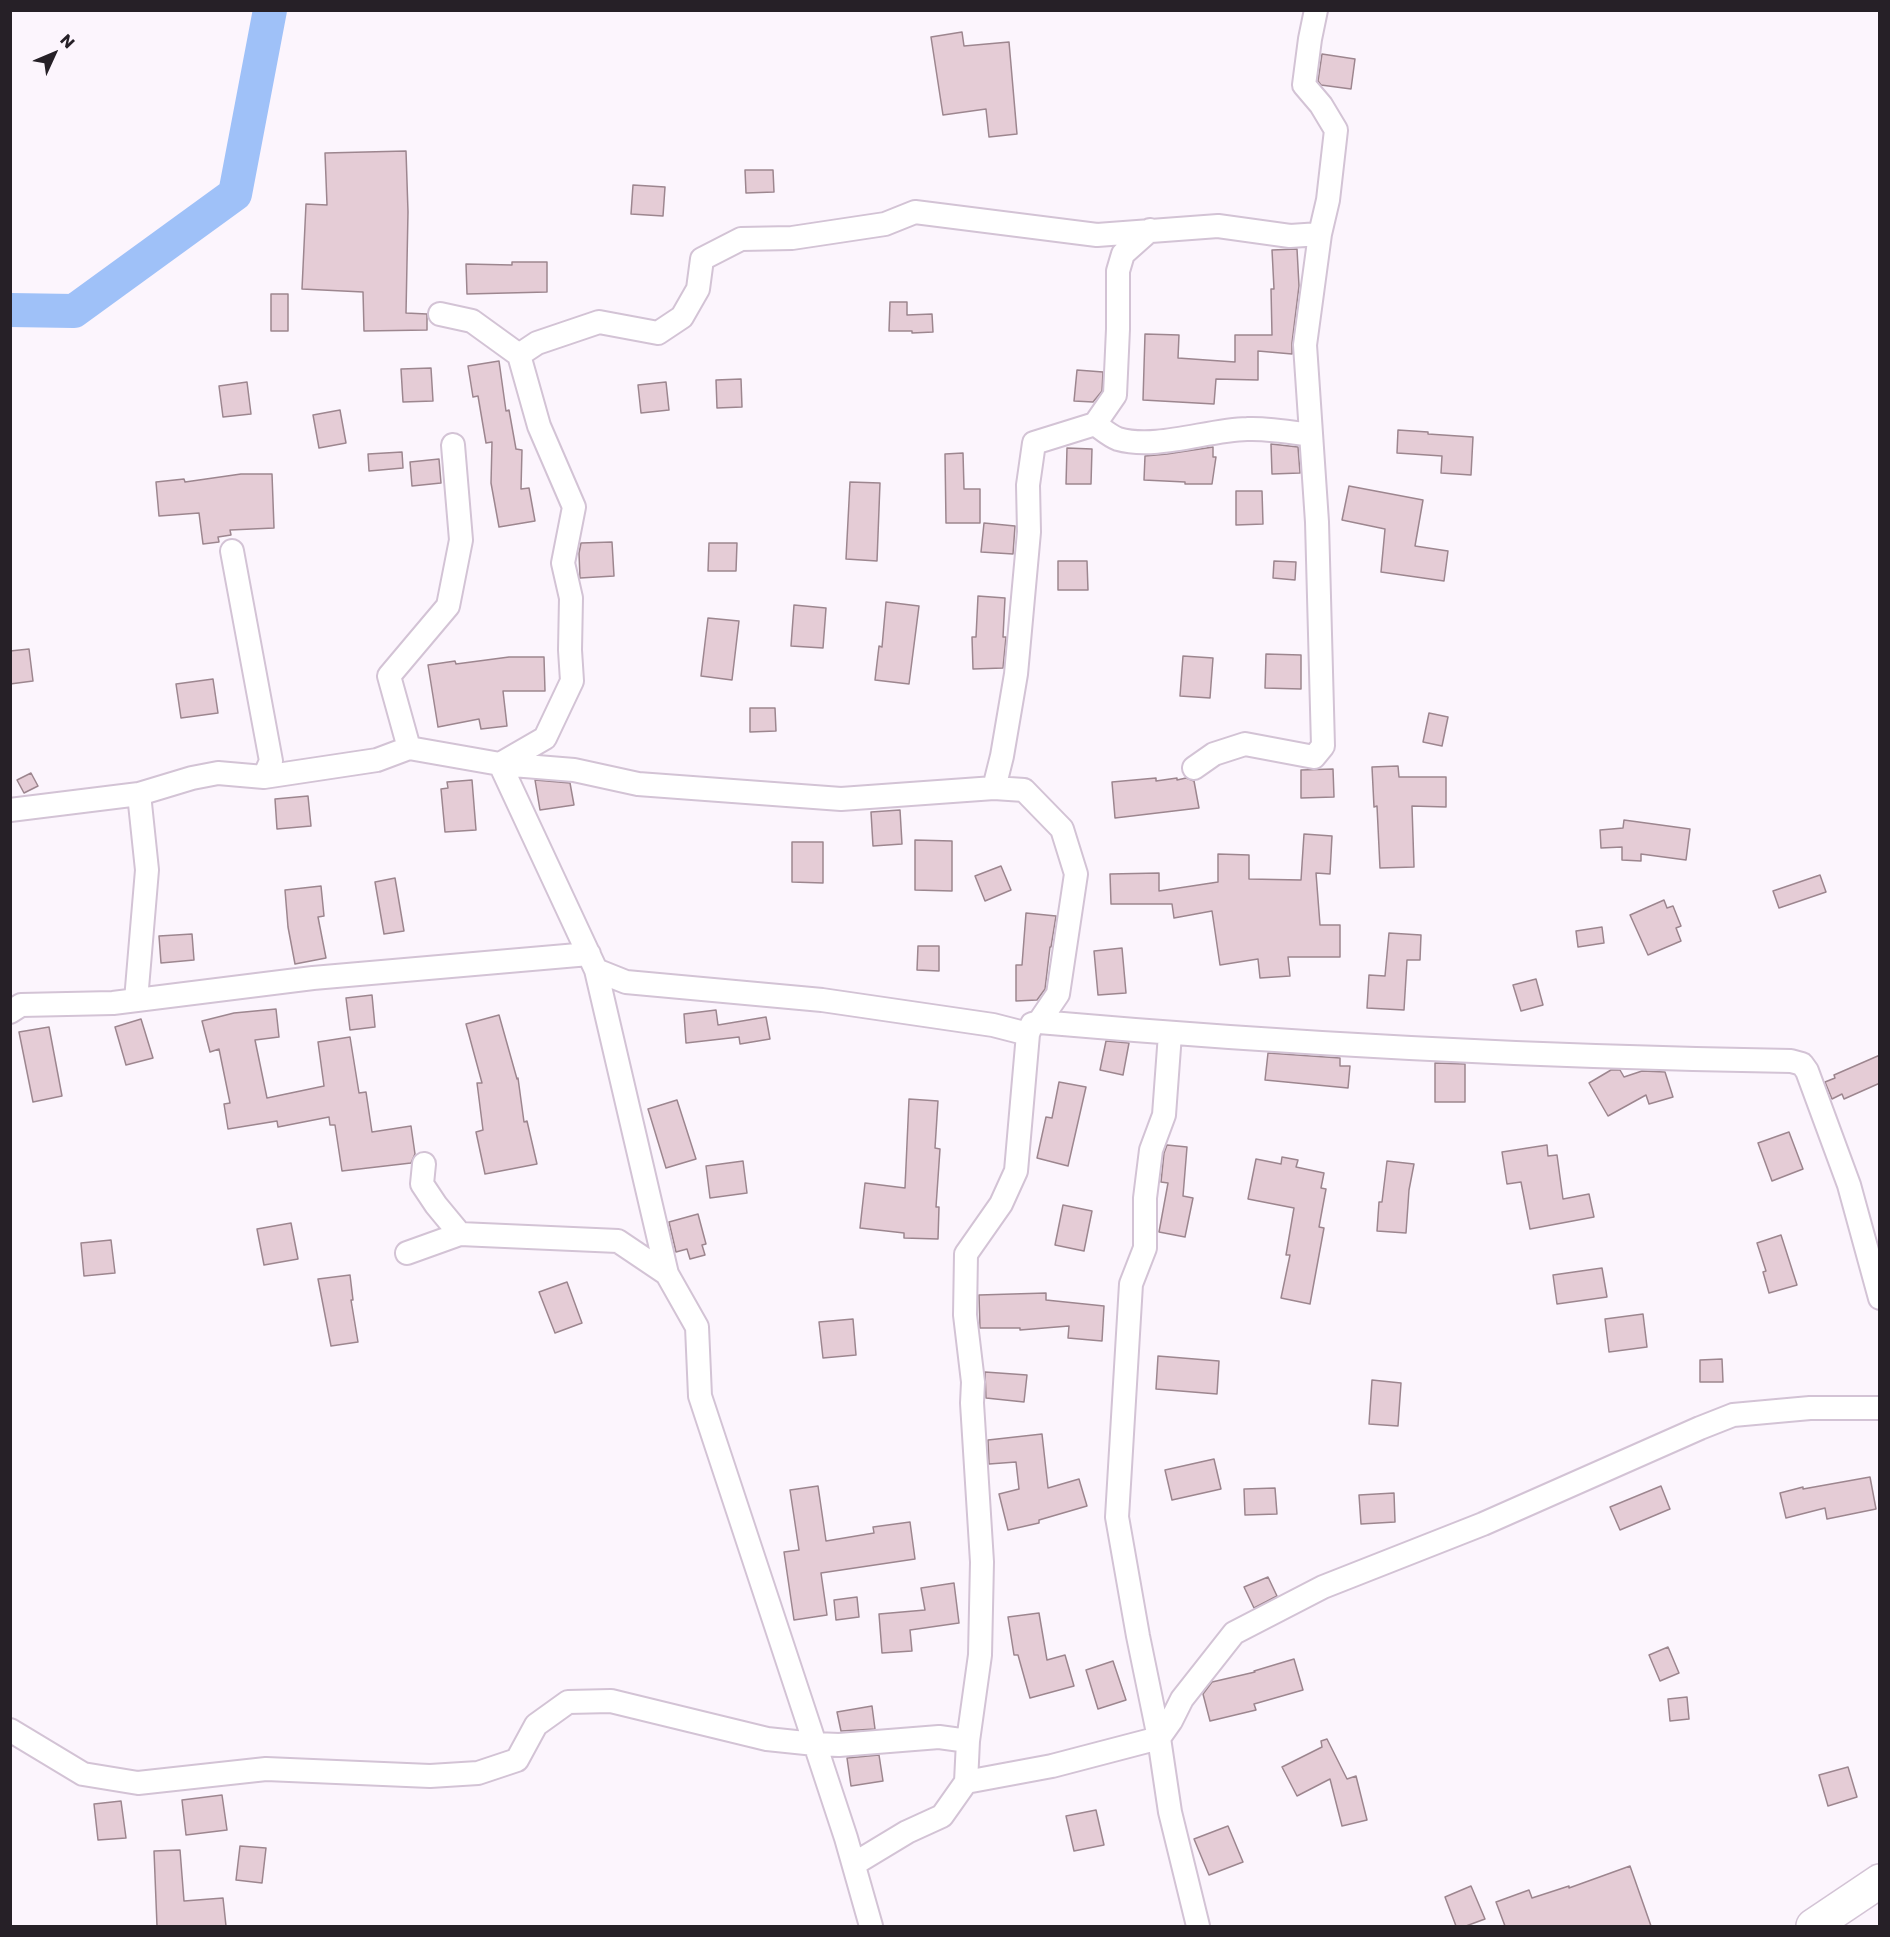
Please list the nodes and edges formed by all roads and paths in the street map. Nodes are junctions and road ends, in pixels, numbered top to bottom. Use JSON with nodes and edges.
{"nodes":[{"id":1,"x":1316,"y":10,"type":"edge"},
{"id":2,"x":1150,"y":230,"type":"junction"},
{"id":3,"x":1320,"y":234,"type":"junction"},
{"id":4,"x":1097,"y":235,"type":"junction"},
{"id":5,"x":1118,"y":271,"type":"junction"},
{"id":6,"x":440,"y":314,"type":"dead end"},
{"id":7,"x":519,"y":355,"type":"junction"},
{"id":8,"x":1095,"y":424,"type":"junction"},
{"id":9,"x":1311,"y":435,"type":"junction"},
{"id":10,"x":453,"y":446,"type":"dead end"},
{"id":11,"x":232,"y":551,"type":"dead end"},
{"id":12,"x":409,"y":748,"type":"junction"},
{"id":13,"x":500,"y":764,"type":"junction"},
{"id":14,"x":1194,"y":768,"type":"dead end"},
{"id":15,"x":264,"y":777,"type":"junction"},
{"id":16,"x":994,"y":788,"type":"junction"},
{"id":17,"x":139,"y":794,"type":"junction"},
{"id":18,"x":10,"y":810,"type":"edge"},
{"id":19,"x":593,"y":962,"type":"junction"},
{"id":20,"x":136,"y":1000,"type":"junction"},
{"id":21,"x":10,"y":1012,"type":"edge"},
{"id":22,"x":1034,"y":1028,"type":"junction"},
{"id":23,"x":1170,"y":1034,"type":"junction"},
{"id":24,"x":424,"y":1164,"type":"dead end"},
{"id":25,"x":460,"y":1234,"type":"junction"},
{"id":26,"x":407,"y":1253,"type":"dead end"},
{"id":27,"x":667,"y":1274,"type":"junction"},
{"id":28,"x":1880,"y":1298,"type":"edge"},
{"id":29,"x":1880,"y":1408,"type":"edge"},
{"id":30,"x":10,"y":1730,"type":"edge"},
{"id":31,"x":1159,"y":1738,"type":"junction"},
{"id":32,"x":968,"y":1741,"type":"junction"},
{"id":33,"x":815,"y":1744,"type":"junction"},
{"id":34,"x":966,"y":1782,"type":"junction"},
{"id":35,"x":854,"y":1864,"type":"junction"},
{"id":36,"x":1880,"y":1881,"type":"edge"},
{"id":37,"x":871,"y":1926,"type":"edge"},
{"id":38,"x":1198,"y":1926,"type":"edge"},
{"id":39,"x":1813,"y":1926,"type":"edge"}],
"edges":[{"from":1,"to":3,"type":"street"},
{"from":2,"to":3,"type":"street"},
{"from":2,"to":4,"type":"street"},
{"from":2,"to":5,"type":"street"},
{"from":3,"to":9,"type":"street"},
{"from":4,"to":5,"type":"street"},
{"from":4,"to":7,"type":"street"},
{"from":5,"to":8,"type":"street"},
{"from":6,"to":7,"type":"street"},
{"from":7,"to":13,"type":"street"},
{"from":8,"to":9,"type":"street"},
{"from":8,"to":16,"type":"street"},
{"from":9,"to":14,"type":"street"},
{"from":10,"to":12,"type":"street"},
{"from":11,"to":15,"type":"street"},
{"from":12,"to":13,"type":"street"},
{"from":12,"to":15,"type":"street"},
{"from":13,"to":16,"type":"street"},
{"from":13,"to":19,"type":"street"},
{"from":15,"to":17,"type":"street"},
{"from":16,"to":22,"type":"street"},
{"from":17,"to":18,"type":"street"},
{"from":17,"to":20,"type":"street"},
{"from":19,"to":20,"type":"street"},
{"from":19,"to":22,"type":"street"},
{"from":19,"to":27,"type":"street"},
{"from":20,"to":21,"type":"street"},
{"from":22,"to":23,"type":"street"},
{"from":22,"to":32,"type":"street"},
{"from":23,"to":28,"type":"street"},
{"from":23,"to":31,"type":"street"},
{"from":24,"to":25,"type":"street"},
{"from":25,"to":26,"type":"street"},
{"from":25,"to":27,"type":"street"},
{"from":27,"to":33,"type":"street"},
{"from":29,"to":31,"type":"street"},
{"from":30,"to":33,"type":"street"},
{"from":31,"to":34,"type":"street"},
{"from":31,"to":38,"type":"street"},
{"from":32,"to":33,"type":"street"},
{"from":32,"to":34,"type":"street"},
{"from":33,"to":35,"type":"street"},
{"from":34,"to":35,"type":"street"},
{"from":35,"to":37,"type":"street"},
{"from":36,"to":39,"type":"main road"}]}
